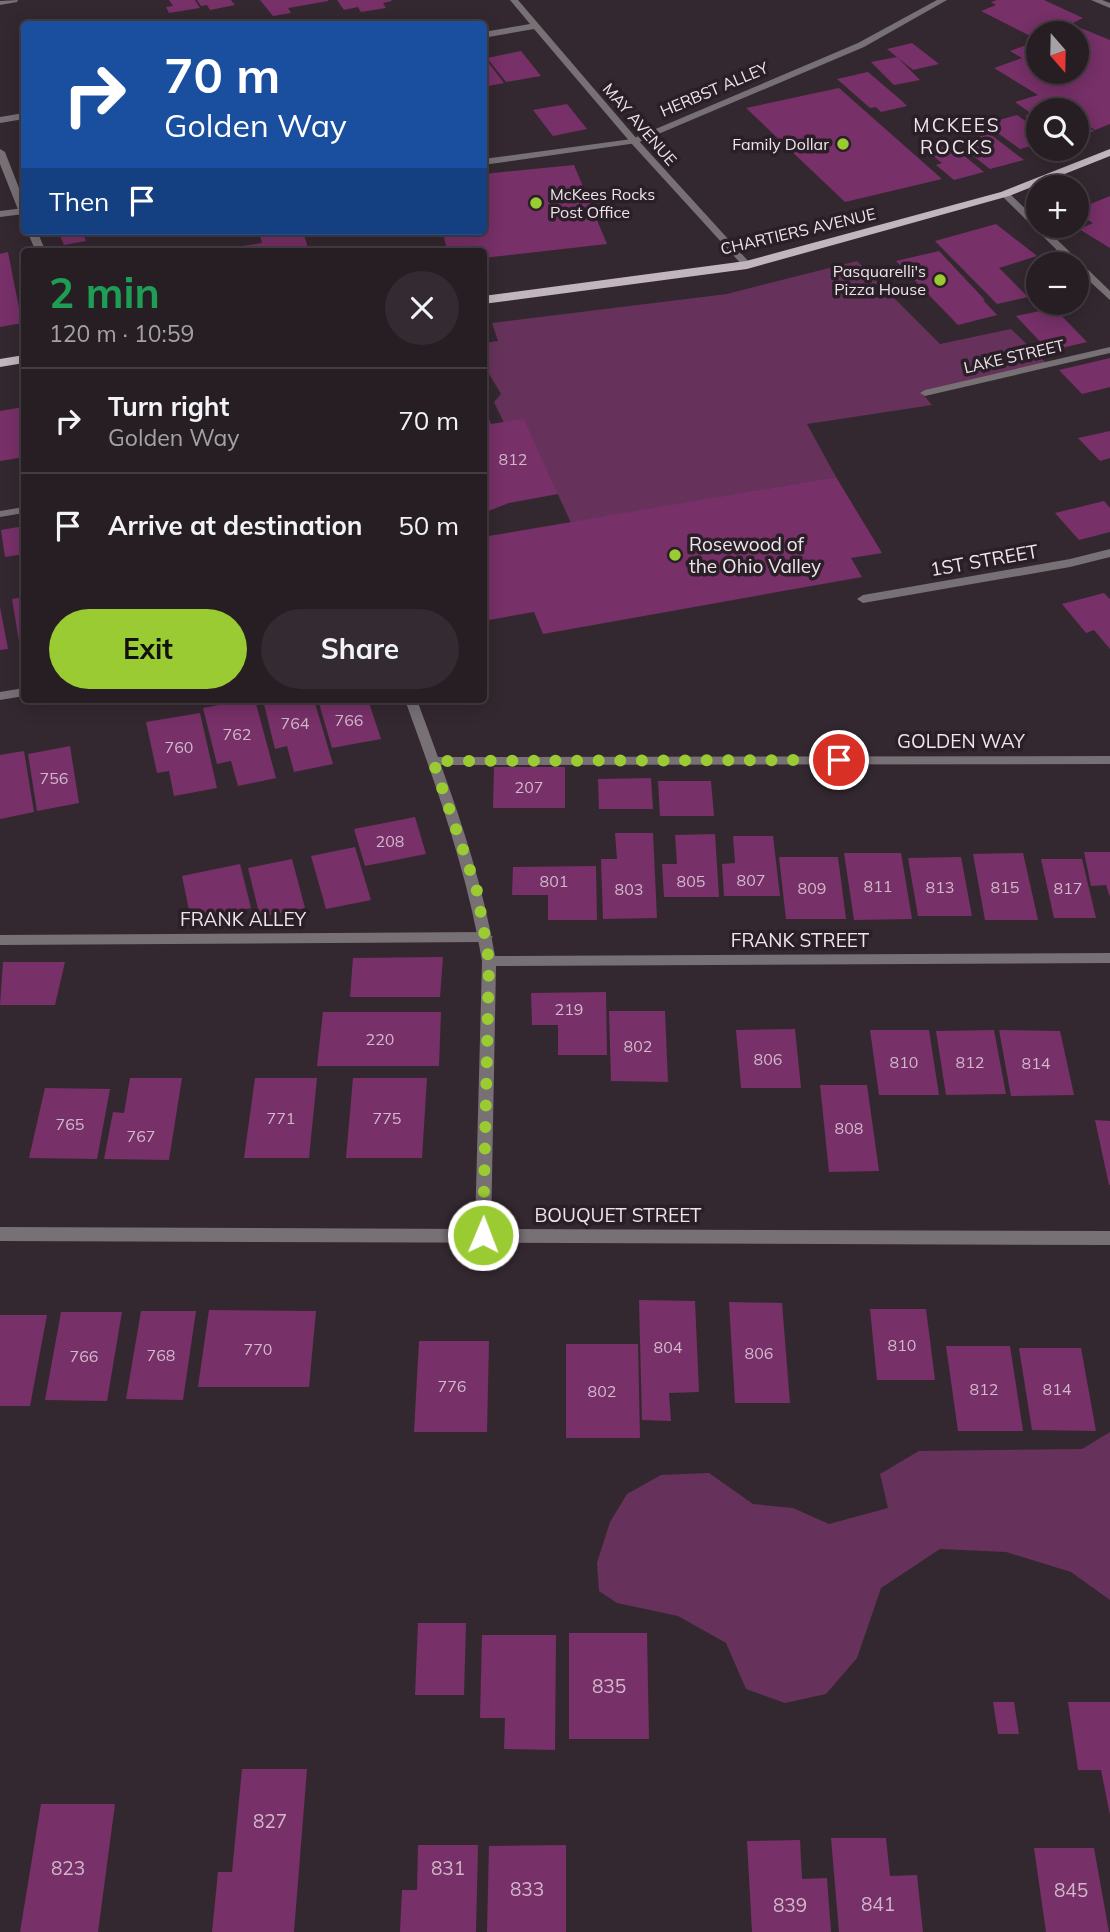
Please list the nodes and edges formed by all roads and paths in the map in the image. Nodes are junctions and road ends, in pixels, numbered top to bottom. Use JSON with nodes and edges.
{"nodes":[{"id":1,"x":15,"y":0,"type":"edge"},
{"id":2,"x":514,"y":0,"type":"edge"},
{"id":3,"x":943,"y":0,"type":"edge"},
{"id":4,"x":1095,"y":0,"type":"edge"},
{"id":5,"x":0,"y":3,"type":"edge"},
{"id":6,"x":1110,"y":6,"type":"edge"},
{"id":7,"x":535,"y":26,"type":"junction"},
{"id":8,"x":487,"y":34,"type":"edge"},
{"id":9,"x":21,"y":116,"type":"edge"},
{"id":10,"x":0,"y":120,"type":"edge"},
{"id":11,"x":634,"y":141,"type":"junction"},
{"id":12,"x":0,"y":152,"type":"edge"},
{"id":13,"x":1110,"y":152,"type":"edge"},
{"id":14,"x":487,"y":161,"type":"edge"},
{"id":15,"x":1005,"y":194,"type":"junction"},
{"id":16,"x":21,"y":204,"type":"edge"},
{"id":17,"x":21,"y":211,"type":"edge"},
{"id":18,"x":0,"y":214,"type":"edge"},
{"id":19,"x":747,"y":265,"type":"junction"},
{"id":20,"x":1110,"y":297,"type":"edge"},
{"id":21,"x":487,"y":299,"type":"edge"},
{"id":22,"x":1110,"y":350,"type":"edge"},
{"id":23,"x":21,"y":360,"type":"edge"},
{"id":24,"x":0,"y":363,"type":"edge"},
{"id":25,"x":925,"y":393,"type":"dead end"},
{"id":26,"x":21,"y":510,"type":"edge"},
{"id":27,"x":0,"y":514,"type":"edge"},
{"id":28,"x":1110,"y":553,"type":"edge"},
{"id":29,"x":863,"y":599,"type":"dead end"},
{"id":30,"x":21,"y":692,"type":"edge"},
{"id":31,"x":0,"y":696,"type":"edge"},
{"id":32,"x":412,"y":703,"type":"edge"},
{"id":33,"x":1110,"y":760,"type":"edge"},
{"id":34,"x":433,"y":761,"type":"junction"},
{"id":35,"x":486,"y":937,"type":"junction"},
{"id":36,"x":0,"y":940,"type":"edge"},
{"id":37,"x":1110,"y":958,"type":"edge"},
{"id":38,"x":489,"y":961,"type":"junction"},
{"id":39,"x":0,"y":1234,"type":"edge"},
{"id":40,"x":483,"y":1235,"type":"junction"},
{"id":41,"x":1110,"y":1238,"type":"edge"}],
"edges":[{"from":1,"to":5,"type":"street"},
{"from":2,"to":7,"type":"street","name":"MAY AVENUE"},
{"from":3,"to":11,"type":"street","name":"HERBST ALLEY"},
{"from":4,"to":6,"type":"street"},
{"from":7,"to":8,"type":"street"},
{"from":7,"to":11,"type":"street","name":"MAY AVENUE"},
{"from":9,"to":10,"type":"street"},
{"from":11,"to":14,"type":"street","name":"HERBST ALLEY"},
{"from":11,"to":19,"type":"street","name":"MAY AVENUE"},
{"from":12,"to":16,"type":"street"},
{"from":13,"to":15,"type":"main road","name":"CHARTIERS AVENUE"},
{"from":15,"to":19,"type":"main road","name":"CHARTIERS AVENUE"},
{"from":15,"to":20,"type":"street"},
{"from":17,"to":18,"type":"street"},
{"from":19,"to":21,"type":"main road","name":"CHARTIERS AVENUE"},
{"from":22,"to":25,"type":"street","name":"LAKE STREET"},
{"from":23,"to":24,"type":"main road"},
{"from":26,"to":27,"type":"street"},
{"from":28,"to":29,"type":"street","name":"1ST STREET"},
{"from":30,"to":31,"type":"street"},
{"from":32,"to":34,"type":"street"},
{"from":33,"to":34,"type":"street","name":"GOLDEN WAY"},
{"from":34,"to":35,"type":"street"},
{"from":35,"to":36,"type":"street","name":"FRANK ALLEY"},
{"from":35,"to":38,"type":"street"},
{"from":37,"to":38,"type":"street","name":"FRANK STREET"},
{"from":38,"to":40,"type":"street"},
{"from":39,"to":40,"type":"street","name":"BOUQUET STREET"},
{"from":40,"to":41,"type":"street","name":"BOUQUET STREET"}]}
